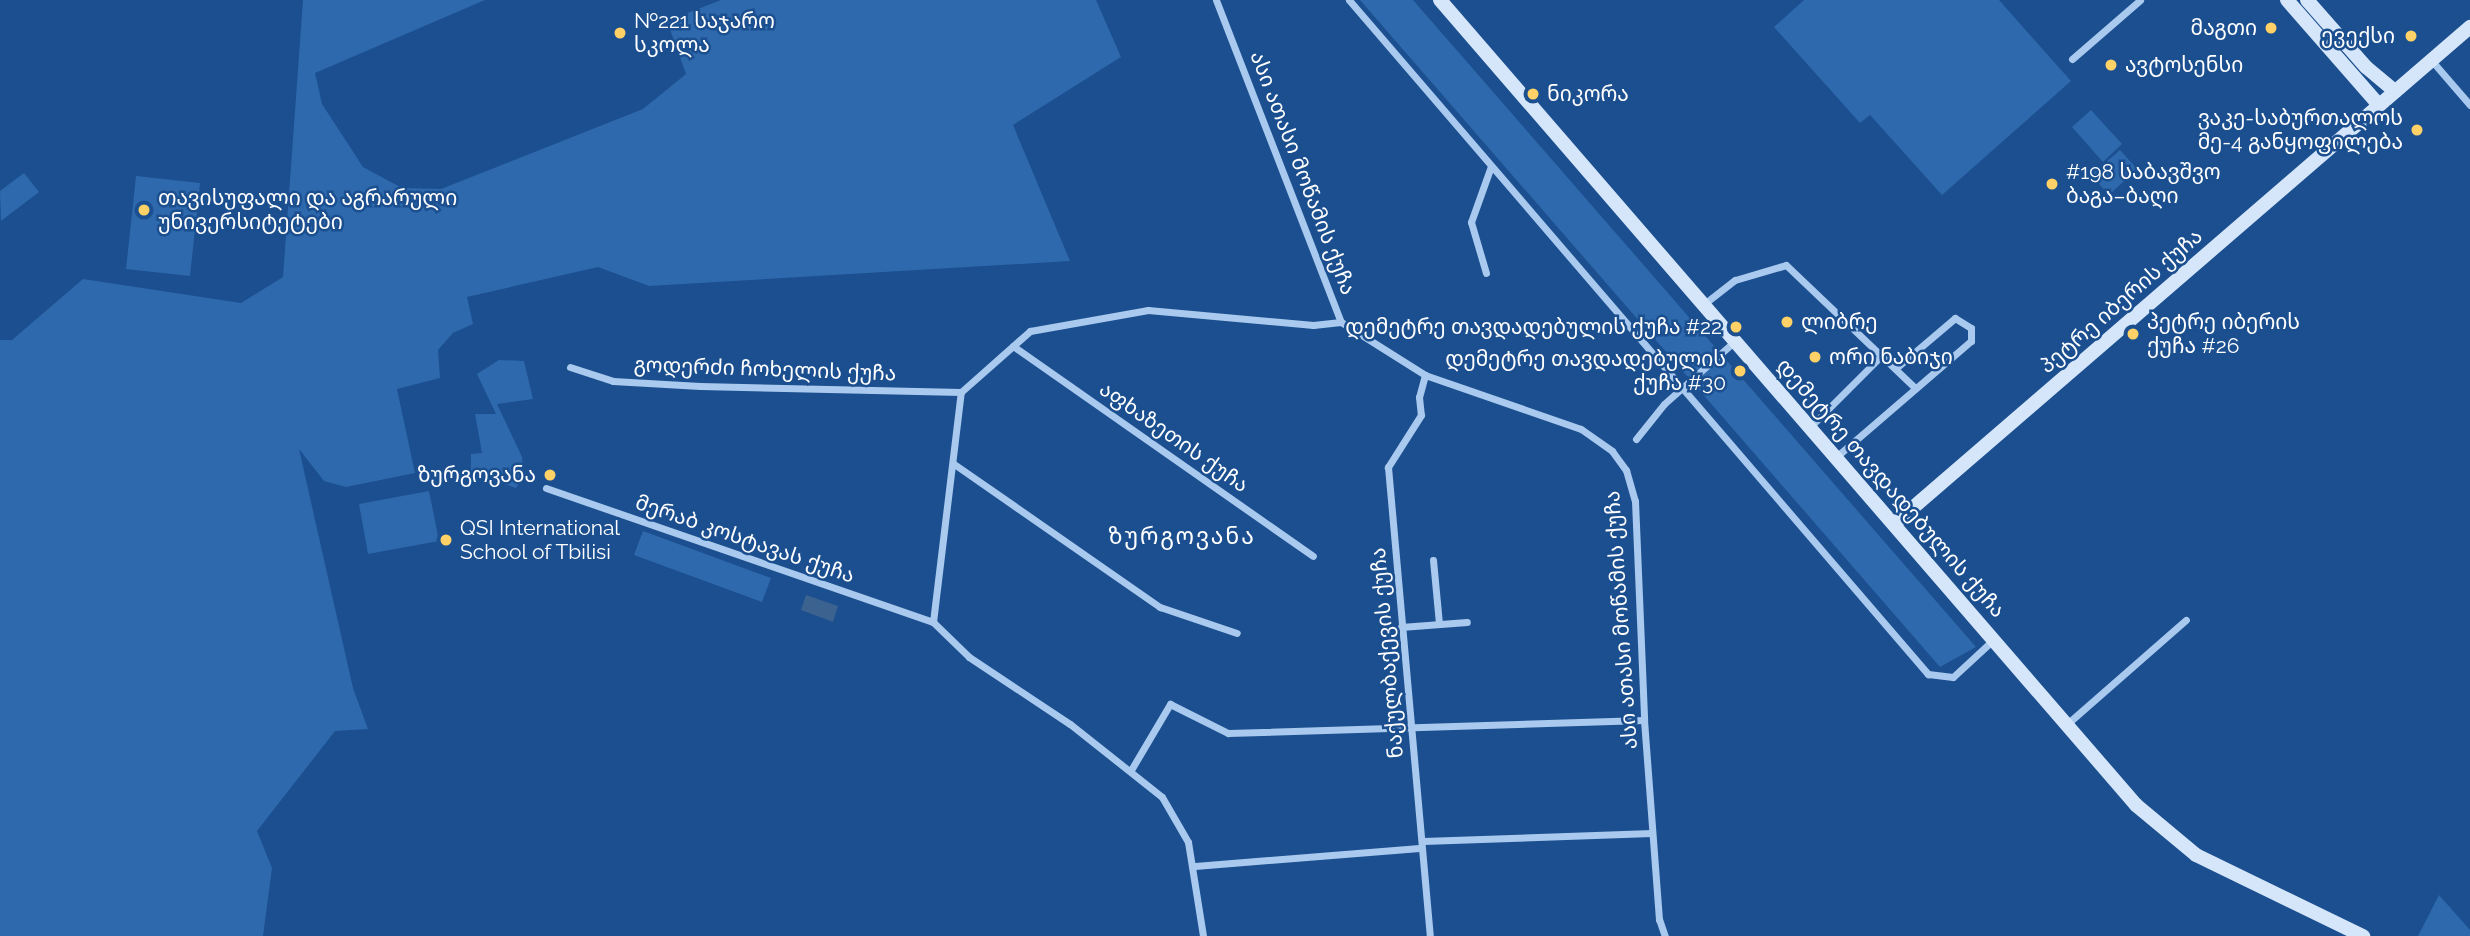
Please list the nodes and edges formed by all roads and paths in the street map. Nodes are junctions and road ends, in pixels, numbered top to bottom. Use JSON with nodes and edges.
{"nodes":[{"id":1,"x":1216,"y":0,"type":"edge"},
{"id":2,"x":1349,"y":0,"type":"edge"},
{"id":3,"x":1440,"y":0,"type":"edge"},
{"id":4,"x":2140,"y":0,"type":"edge"},
{"id":5,"x":2287,"y":0,"type":"edge"},
{"id":6,"x":2307,"y":0,"type":"edge"},
{"id":7,"x":2470,"y":27,"type":"edge"},
{"id":8,"x":2072,"y":59,"type":"dead end"},
{"id":9,"x":2431,"y":60,"type":"junction"},
{"id":10,"x":2395,"y":92,"type":"junction"},
{"id":11,"x":2379,"y":105,"type":"junction"},
{"id":12,"x":2470,"y":106,"type":"edge"},
{"id":13,"x":1491,"y":166,"type":"junction"},
{"id":14,"x":1486,"y":273,"type":"dead end"},
{"id":15,"x":1703,"y":304,"type":"junction"},
{"id":16,"x":1341,"y":322,"type":"junction"},
{"id":17,"x":1735,"y":341,"type":"junction"},
{"id":18,"x":1013,"y":346,"type":"junction"},
{"id":19,"x":1882,"y":355,"type":"junction"},
{"id":20,"x":569,"y":368,"type":"dead end"},
{"id":21,"x":1896,"y":368,"type":"junction"},
{"id":22,"x":1425,"y":375,"type":"junction"},
{"id":23,"x":1682,"y":388,"type":"junction"},
{"id":24,"x":1915,"y":388,"type":"junction"},
{"id":25,"x":961,"y":391,"type":"junction"},
{"id":26,"x":1810,"y":428,"type":"junction"},
{"id":27,"x":1636,"y":439,"type":"dead end"},
{"id":28,"x":1836,"y":457,"type":"junction"},
{"id":29,"x":954,"y":464,"type":"junction"},
{"id":30,"x":546,"y":488,"type":"dead end"},
{"id":31,"x":1894,"y":524,"type":"junction"},
{"id":32,"x":1314,"y":556,"type":"dead end"},
{"id":33,"x":1433,"y":560,"type":"dead end"},
{"id":34,"x":2186,"y":620,"type":"dead end"},
{"id":35,"x":933,"y":622,"type":"junction"},
{"id":36,"x":1467,"y":622,"type":"dead end"},
{"id":37,"x":1439,"y":624,"type":"junction"},
{"id":38,"x":1401,"y":626,"type":"junction"},
{"id":39,"x":1237,"y":633,"type":"dead end"},
{"id":40,"x":1994,"y":639,"type":"junction"},
{"id":41,"x":1644,"y":720,"type":"junction"},
{"id":42,"x":2067,"y":724,"type":"junction"},
{"id":43,"x":1411,"y":730,"type":"junction"},
{"id":44,"x":1131,"y":770,"type":"junction"},
{"id":45,"x":1653,"y":833,"type":"junction"},
{"id":46,"x":1421,"y":844,"type":"junction"},
{"id":47,"x":1195,"y":866,"type":"junction"},
{"id":48,"x":1203,"y":936,"type":"edge"},
{"id":49,"x":1430,"y":936,"type":"edge"},
{"id":50,"x":1665,"y":936,"type":"edge"},
{"id":51,"x":2363,"y":936,"type":"edge"}],
"edges":[{"from":1,"to":16,"type":"street","name":"ასი ათასი მოწამის ქუჩა"},
{"from":2,"to":13,"type":"street"},
{"from":3,"to":15,"type":"main road","name":"დემეტრე თავდადებულის ქუჩა"},
{"from":4,"to":8,"type":"street"},
{"from":5,"to":11,"type":"main road"},
{"from":6,"to":10,"type":"main road"},
{"from":7,"to":9,"type":"main road","name":"პეტრე იბერის ქუჩა"},
{"from":9,"to":10,"type":"main road","name":"პეტრე იბერის ქუჩა"},
{"from":9,"to":12,"type":"street"},
{"from":10,"to":11,"type":"main road","name":"პეტრე იბერის ქუჩა"},
{"from":11,"to":31,"type":"main road","name":"პეტრე იბერის ქუჩა"},
{"from":13,"to":14,"type":"street"},
{"from":13,"to":23,"type":"street"},
{"from":15,"to":17,"type":"main road","name":"დემეტრე თავდადებულის ქუჩა"},
{"from":15,"to":19,"type":"street"},
{"from":16,"to":18,"type":"street"},
{"from":16,"to":22,"type":"street","name":"ასი ათასი მოწამის ქუჩა"},
{"from":17,"to":23,"type":"street"},
{"from":17,"to":26,"type":"main road","name":"დემეტრე თავდადებულის ქუჩა"},
{"from":18,"to":25,"type":"street"},
{"from":18,"to":32,"type":"street","name":"აფხაზეთის ქუჩა"},
{"from":19,"to":21,"type":"street"},
{"from":19,"to":26,"type":"street"},
{"from":20,"to":25,"type":"street","name":"გოდერძი ჩოხელის ქუჩა"},
{"from":21,"to":24,"type":"street"},
{"from":21,"to":24,"type":"street"},
{"from":22,"to":38,"type":"street","name":"ნაქულბაქევის ქუჩა"},
{"from":22,"to":41,"type":"street","name":"ასი ათასი მოწამის ქუჩა"},
{"from":23,"to":27,"type":"street"},
{"from":23,"to":40,"type":"street"},
{"from":24,"to":28,"type":"street"},
{"from":25,"to":29,"type":"street"},
{"from":26,"to":28,"type":"main road","name":"დემეტრე თავდადებულის ქუჩა"},
{"from":28,"to":31,"type":"main road","name":"დემეტრე თავდადებულის ქუჩა"},
{"from":29,"to":35,"type":"street"},
{"from":29,"to":39,"type":"street"},
{"from":30,"to":35,"type":"street","name":"მერაბ კოსტავას ქუჩა"},
{"from":31,"to":40,"type":"main road","name":"დემეტრე თავდადებულის ქუჩა"},
{"from":33,"to":37,"type":"street"},
{"from":34,"to":42,"type":"street"},
{"from":35,"to":44,"type":"street"},
{"from":36,"to":37,"type":"street"},
{"from":37,"to":38,"type":"street"},
{"from":38,"to":43,"type":"street","name":"ნაქულბაქევის ქუჩა"},
{"from":40,"to":42,"type":"main road","name":"დემეტრე თავდადებულის ქუჩა"},
{"from":41,"to":43,"type":"street"},
{"from":41,"to":45,"type":"street","name":"ასი ათასი მოწამის ქუჩა"},
{"from":42,"to":51,"type":"main road","name":"დემეტრე თავდადებულის ქუჩა"},
{"from":43,"to":44,"type":"street"},
{"from":43,"to":46,"type":"street","name":"ნაქულბაქევის ქუჩა"},
{"from":44,"to":47,"type":"street"},
{"from":45,"to":46,"type":"street"},
{"from":45,"to":50,"type":"street","name":"ასი ათასი მოწამის ქუჩა"},
{"from":46,"to":47,"type":"street"},
{"from":46,"to":49,"type":"street","name":"ნაქულბაქევის ქუჩა"},
{"from":47,"to":48,"type":"street"}]}
